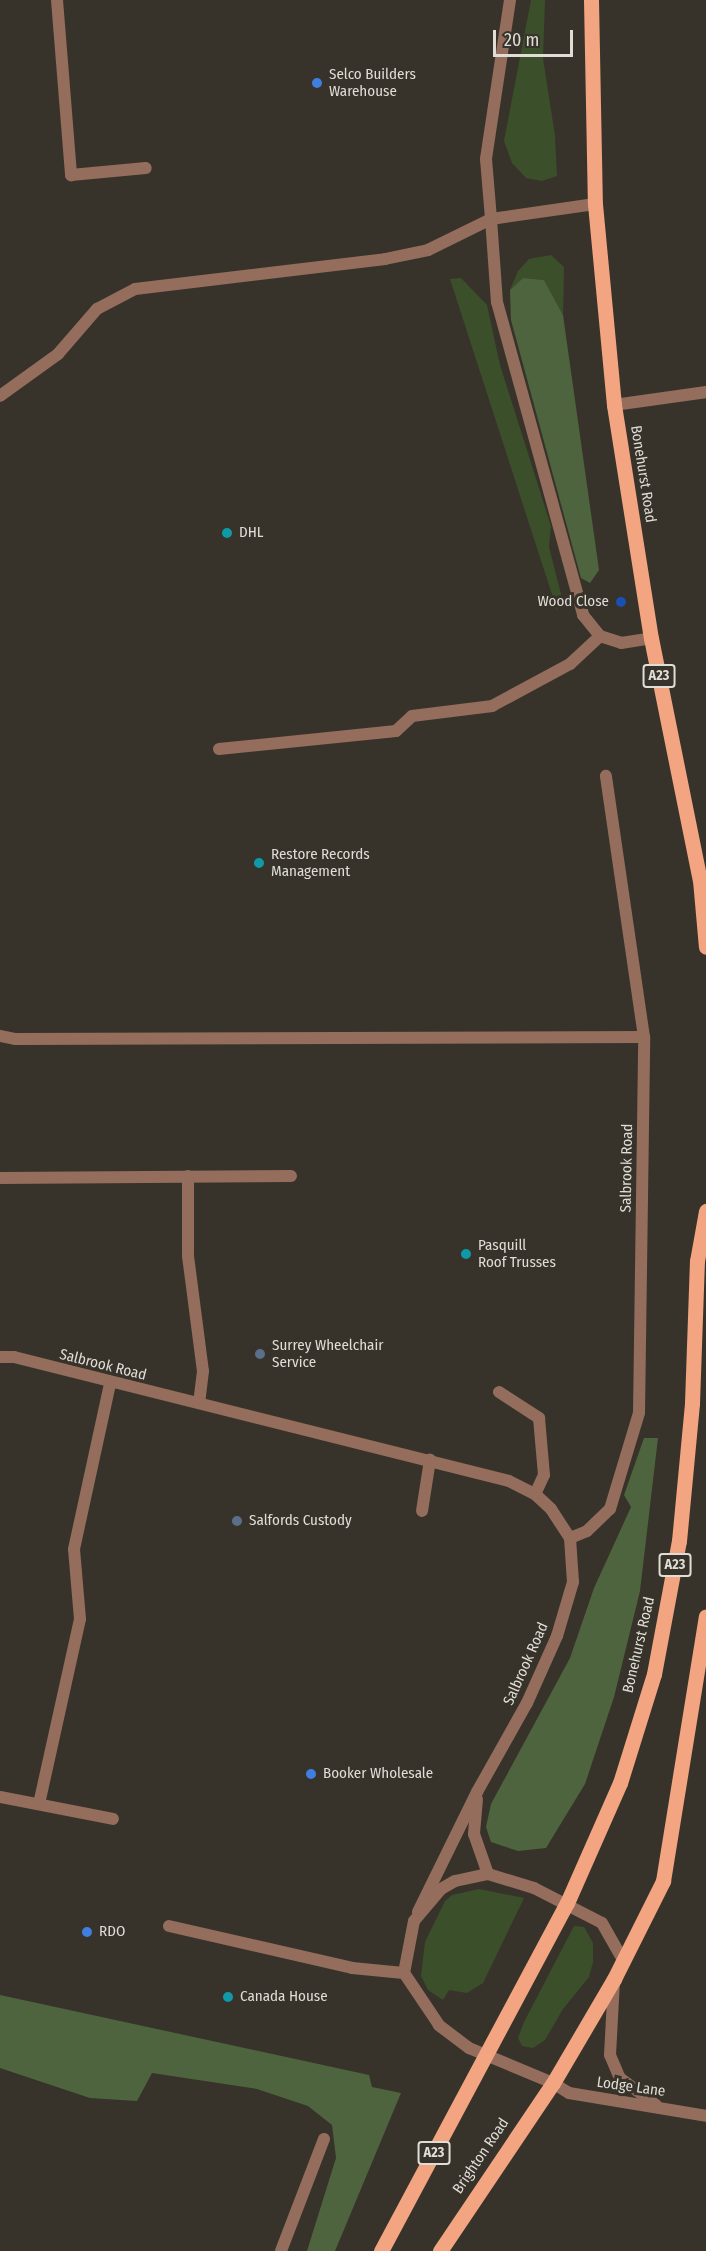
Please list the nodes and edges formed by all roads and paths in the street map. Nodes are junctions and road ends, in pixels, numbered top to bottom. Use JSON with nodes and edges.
{"nodes":[{"id":1,"x":57,"y":0,"type":"edge"},
{"id":2,"x":510,"y":0,"type":"edge"},
{"id":3,"x":591,"y":0,"type":"edge"},
{"id":4,"x":146,"y":168,"type":"dead end"},
{"id":5,"x":595,"y":204,"type":"junction"},
{"id":6,"x":491,"y":219,"type":"junction"},
{"id":7,"x":706,"y":392,"type":"edge"},
{"id":8,"x":0,"y":396,"type":"edge"},
{"id":9,"x":615,"y":405,"type":"junction"},
{"id":10,"x":600,"y":636,"type":"junction"},
{"id":11,"x":651,"y":639,"type":"junction"},
{"id":12,"x":219,"y":749,"type":"dead end"},
{"id":13,"x":606,"y":776,"type":"dead end"},
{"id":14,"x":706,"y":947,"type":"edge"},
{"id":15,"x":0,"y":1036,"type":"edge"},
{"id":16,"x":644,"y":1037,"type":"junction"},
{"id":17,"x":188,"y":1176,"type":"junction"},
{"id":18,"x":291,"y":1176,"type":"dead end"},
{"id":19,"x":0,"y":1178,"type":"edge"},
{"id":20,"x":706,"y":1211,"type":"edge"},
{"id":21,"x":0,"y":1358,"type":"edge"},
{"id":22,"x":110,"y":1384,"type":"junction"},
{"id":23,"x":499,"y":1392,"type":"dead end"},
{"id":24,"x":199,"y":1403,"type":"junction"},
{"id":25,"x":430,"y":1460,"type":"junction"},
{"id":26,"x":535,"y":1494,"type":"junction"},
{"id":27,"x":422,"y":1510,"type":"dead end"},
{"id":28,"x":570,"y":1538,"type":"junction"},
{"id":29,"x":706,"y":1616,"type":"edge"},
{"id":30,"x":477,"y":1792,"type":"junction"},
{"id":31,"x":0,"y":1797,"type":"edge"},
{"id":32,"x":39,"y":1804,"type":"junction"},
{"id":33,"x":113,"y":1819,"type":"dead end"},
{"id":34,"x":488,"y":1874,"type":"junction"},
{"id":35,"x":567,"y":1903,"type":"junction"},
{"id":36,"x":414,"y":1922,"type":"junction"},
{"id":37,"x":169,"y":1926,"type":"dead end"},
{"id":38,"x":623,"y":1960,"type":"junction"},
{"id":39,"x":404,"y":1973,"type":"junction"},
{"id":40,"x":614,"y":1980,"type":"junction"},
{"id":41,"x":488,"y":2055,"type":"junction"},
{"id":42,"x":553,"y":2083,"type":"junction"},
{"id":43,"x":657,"y":2105,"type":"junction"},
{"id":44,"x":706,"y":2116,"type":"edge"},
{"id":45,"x":324,"y":2139,"type":"dead end"},
{"id":46,"x":281,"y":2251,"type":"edge"},
{"id":47,"x":381,"y":2251,"type":"edge"},
{"id":48,"x":440,"y":2251,"type":"edge"}],
"edges":[{"from":1,"to":4,"type":"street"},
{"from":2,"to":6,"type":"street"},
{"from":3,"to":5,"type":"main road","name":"Bonehurst Road","number":"A23"},
{"from":5,"to":6,"type":"street"},
{"from":5,"to":9,"type":"main road","name":"Bonehurst Road","number":"A23"},
{"from":6,"to":8,"type":"street"},
{"from":6,"to":10,"type":"street"},
{"from":7,"to":9,"type":"street"},
{"from":9,"to":11,"type":"main road","name":"Bonehurst Road","number":"A23"},
{"from":10,"to":11,"type":"street"},
{"from":10,"to":12,"type":"street"},
{"from":11,"to":14,"type":"main road","name":"Bonehurst Road","number":"A23"},
{"from":13,"to":16,"type":"street","name":"Salbrook Road"},
{"from":15,"to":16,"type":"street"},
{"from":16,"to":28,"type":"street","name":"Salbrook Road"},
{"from":17,"to":18,"type":"street"},
{"from":17,"to":19,"type":"street"},
{"from":17,"to":24,"type":"street"},
{"from":20,"to":35,"type":"main road","name":"Bonehurst Road","number":"A23"},
{"from":21,"to":22,"type":"street","name":"Salbrook Road"},
{"from":22,"to":24,"type":"street","name":"Salbrook Road"},
{"from":22,"to":32,"type":"street"},
{"from":23,"to":26,"type":"street"},
{"from":24,"to":25,"type":"street","name":"Salbrook Road"},
{"from":25,"to":26,"type":"street","name":"Salbrook Road"},
{"from":25,"to":27,"type":"street"},
{"from":26,"to":28,"type":"street","name":"Salbrook Road"},
{"from":28,"to":30,"type":"street","name":"Salbrook Road"},
{"from":29,"to":38,"type":"main road"},
{"from":30,"to":34,"type":"street","name":"Salbrook Road"},
{"from":30,"to":36,"type":"street","name":"Salbrook Road"},
{"from":31,"to":32,"type":"street"},
{"from":32,"to":33,"type":"street"},
{"from":34,"to":35,"type":"street"},
{"from":34,"to":36,"type":"street","name":"Salbrook Road"},
{"from":35,"to":38,"type":"street"},
{"from":35,"to":41,"type":"main road","name":"Bonehurst Road","number":"A23"},
{"from":36,"to":39,"type":"street","name":"Salbrook Road"},
{"from":37,"to":39,"type":"street"},
{"from":38,"to":40,"type":"main road"},
{"from":39,"to":41,"type":"street"},
{"from":40,"to":42,"type":"main road"},
{"from":40,"to":43,"type":"street"},
{"from":41,"to":42,"type":"street"},
{"from":41,"to":47,"type":"main road","number":"A23"},
{"from":42,"to":43,"type":"street","name":"Lodge Lane"},
{"from":42,"to":48,"type":"main road","name":"Brighton Road"},
{"from":43,"to":44,"type":"street","name":"Lodge Lane"},
{"from":45,"to":46,"type":"street"}]}
